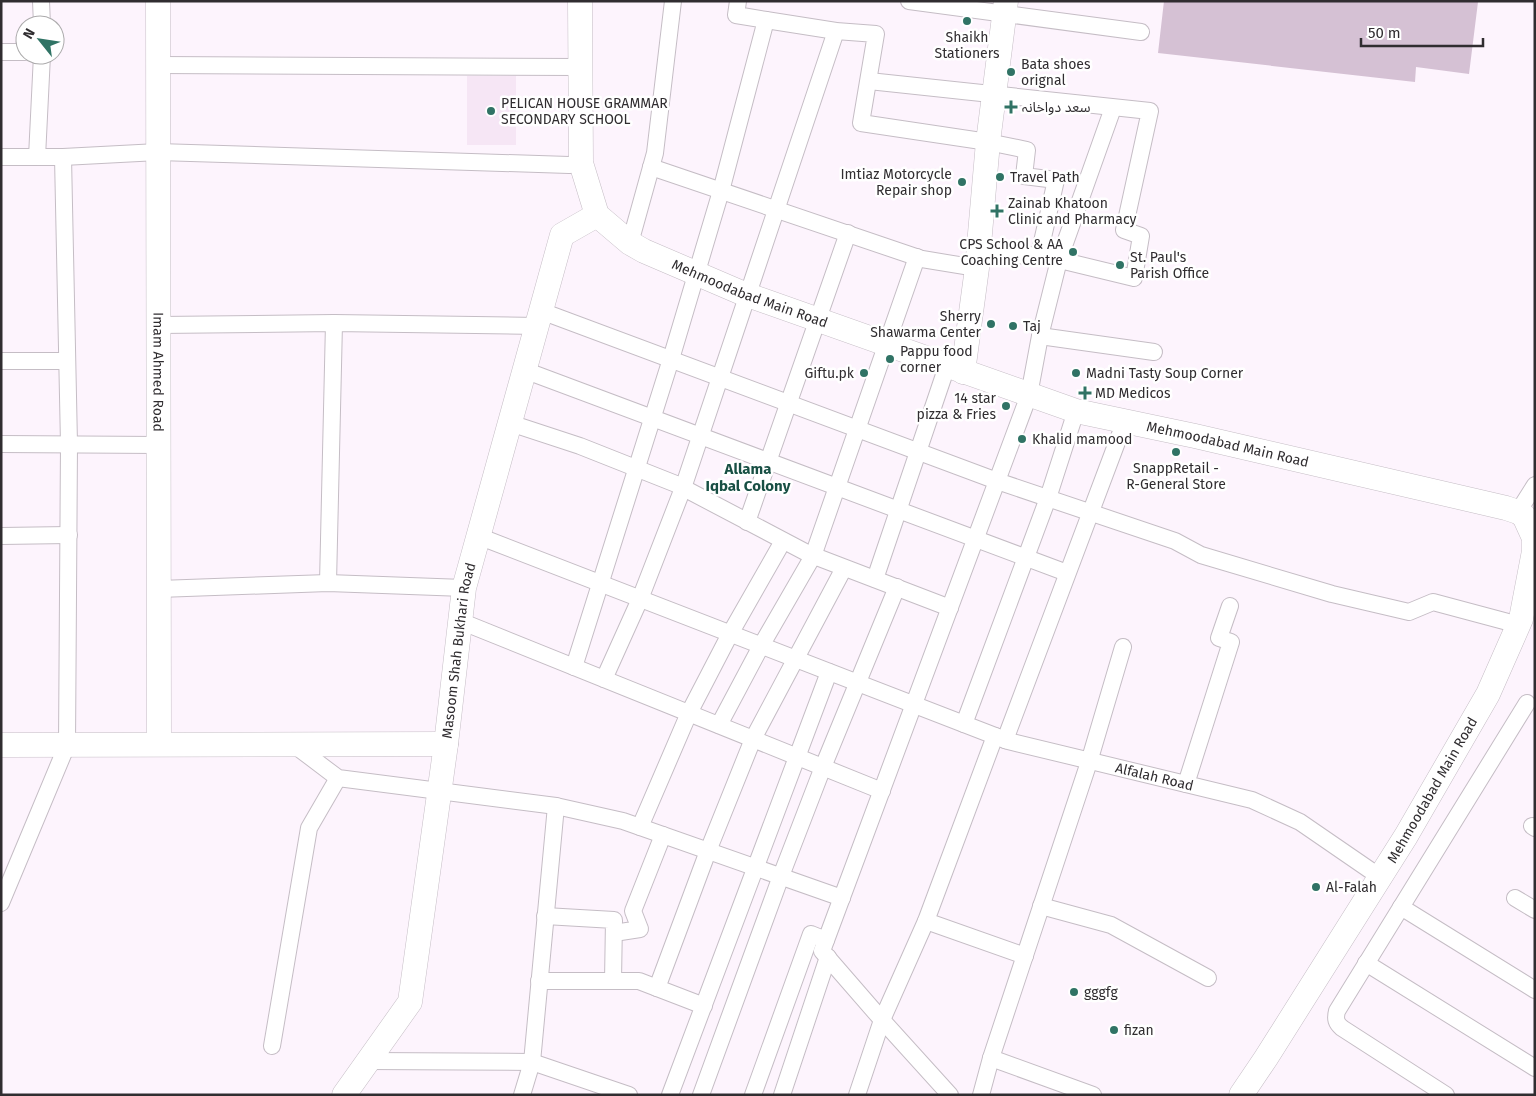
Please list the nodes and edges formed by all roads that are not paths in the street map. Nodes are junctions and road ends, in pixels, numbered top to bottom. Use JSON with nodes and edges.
{"nodes":[{"id":1,"x":41,"y":1,"type":"edge"},
{"id":2,"x":158,"y":1,"type":"edge"},
{"id":3,"x":580,"y":1,"type":"edge"},
{"id":4,"x":673,"y":1,"type":"edge"},
{"id":5,"x":738,"y":1,"type":"edge"},
{"id":6,"x":909,"y":1,"type":"edge"},
{"id":7,"x":1005,"y":8,"type":"edge"},
{"id":8,"x":42,"y":15,"type":"edge"},
{"id":9,"x":766,"y":20,"type":"junction"},
{"id":10,"x":836,"y":31,"type":"junction"},
{"id":11,"x":1141,"y":32,"type":"dead end"},
{"id":12,"x":1,"y":52,"type":"edge"},
{"id":13,"x":15,"y":52,"type":"edge"},
{"id":14,"x":42,"y":65,"type":"edge"},
{"id":15,"x":158,"y":65,"type":"junction"},
{"id":16,"x":580,"y":67,"type":"junction"},
{"id":17,"x":869,"y":81,"type":"junction"},
{"id":18,"x":994,"y":95,"type":"junction"},
{"id":19,"x":1114,"y":108,"type":"junction"},
{"id":20,"x":988,"y":142,"type":"junction"},
{"id":21,"x":158,"y":152,"type":"junction"},
{"id":22,"x":63,"y":156,"type":"junction"},
{"id":23,"x":1,"y":157,"type":"edge"},
{"id":24,"x":37,"y":157,"type":"junction"},
{"id":25,"x":581,"y":163,"type":"junction"},
{"id":26,"x":651,"y":168,"type":"junction"},
{"id":27,"x":721,"y":191,"type":"junction"},
{"id":28,"x":777,"y":209,"type":"junction"},
{"id":29,"x":597,"y":215,"type":"junction"},
{"id":30,"x":848,"y":233,"type":"junction"},
{"id":31,"x":630,"y":243,"type":"junction"},
{"id":32,"x":1039,"y":256,"type":"junction"},
{"id":33,"x":917,"y":257,"type":"junction"},
{"id":34,"x":1059,"y":260,"type":"junction"},
{"id":35,"x":978,"y":262,"type":"junction"},
{"id":36,"x":696,"y":273,"type":"junction"},
{"id":37,"x":748,"y":295,"type":"junction"},
{"id":38,"x":539,"y":318,"type":"junction"},
{"id":39,"x":818,"y":320,"type":"junction"},
{"id":40,"x":334,"y":323,"type":"junction"},
{"id":41,"x":158,"y":325,"type":"junction"},
{"id":42,"x":1040,"y":336,"type":"junction"},
{"id":43,"x":887,"y":345,"type":"junction"},
{"id":44,"x":1154,"y":352,"type":"dead end"},
{"id":45,"x":671,"y":359,"type":"junction"},
{"id":46,"x":1,"y":361,"type":"edge"},
{"id":47,"x":67,"y":361,"type":"junction"},
{"id":48,"x":955,"y":369,"type":"junction"},
{"id":49,"x":524,"y":370,"type":"junction"},
{"id":50,"x":720,"y":377,"type":"junction"},
{"id":51,"x":1029,"y":395,"type":"junction"},
{"id":52,"x":789,"y":403,"type":"junction"},
{"id":53,"x":1076,"y":411,"type":"junction"},
{"id":54,"x":652,"y":418,"type":"junction"},
{"id":55,"x":1125,"y":421,"type":"junction"},
{"id":56,"x":510,"y":423,"type":"junction"},
{"id":57,"x":858,"y":429,"type":"junction"},
{"id":58,"x":700,"y":436,"type":"junction"},
{"id":59,"x":1,"y":444,"type":"edge"},
{"id":60,"x":69,"y":444,"type":"junction"},
{"id":61,"x":159,"y":445,"type":"junction"},
{"id":62,"x":918,"y":452,"type":"junction"},
{"id":63,"x":768,"y":462,"type":"junction"},
{"id":64,"x":636,"y":469,"type":"junction"},
{"id":65,"x":997,"y":481,"type":"junction"},
{"id":66,"x":1535,"y":484,"type":"edge"},
{"id":67,"x":683,"y":488,"type":"junction"},
{"id":68,"x":837,"y":488,"type":"junction"},
{"id":69,"x":1048,"y":498,"type":"junction"},
{"id":70,"x":898,"y":511,"type":"junction"},
{"id":71,"x":1090,"y":512,"type":"junction"},
{"id":72,"x":1526,"y":515,"type":"edge"},
{"id":73,"x":747,"y":522,"type":"junction"},
{"id":74,"x":69,"y":535,"type":"junction"},
{"id":75,"x":1,"y":536,"type":"edge"},
{"id":76,"x":478,"y":536,"type":"junction"},
{"id":77,"x":975,"y":540,"type":"junction"},
{"id":78,"x":783,"y":541,"type":"junction"},
{"id":79,"x":813,"y":556,"type":"junction"},
{"id":80,"x":1026,"y":558,"type":"junction"},
{"id":81,"x":844,"y":568,"type":"junction"},
{"id":82,"x":1533,"y":569,"type":"edge"},
{"id":83,"x":1068,"y":574,"type":"junction"},
{"id":84,"x":875,"y":579,"type":"junction"},
{"id":85,"x":328,"y":583,"type":"junction"},
{"id":86,"x":600,"y":583,"type":"junction"},
{"id":87,"x":897,"y":587,"type":"junction"},
{"id":88,"x":464,"y":588,"type":"junction"},
{"id":89,"x":159,"y":589,"type":"junction"},
{"id":90,"x":640,"y":599,"type":"junction"},
{"id":91,"x":1230,"y":606,"type":"dead end"},
{"id":92,"x":950,"y":608,"type":"junction"},
{"id":93,"x":460,"y":621,"type":"junction"},
{"id":94,"x":1525,"y":621,"type":"edge"},
{"id":95,"x":730,"y":634,"type":"junction"},
{"id":96,"x":761,"y":646,"type":"junction"},
{"id":97,"x":1123,"y":647,"type":"dead end"},
{"id":98,"x":795,"y":659,"type":"junction"},
{"id":99,"x":574,"y":667,"type":"junction"},
{"id":100,"x":829,"y":672,"type":"junction"},
{"id":101,"x":604,"y":679,"type":"junction"},
{"id":102,"x":858,"y":683,"type":"junction"},
{"id":103,"x":1528,"y":703,"type":"dead end"},
{"id":104,"x":914,"y":705,"type":"junction"},
{"id":105,"x":689,"y":714,"type":"junction"},
{"id":106,"x":964,"y":724,"type":"junction"},
{"id":107,"x":719,"y":725,"type":"junction"},
{"id":108,"x":1000,"y":738,"type":"junction"},
{"id":109,"x":753,"y":739,"type":"junction"},
{"id":110,"x":159,"y":744,"type":"junction"},
{"id":111,"x":293,"y":744,"type":"junction"},
{"id":112,"x":446,"y":744,"type":"junction"},
{"id":113,"x":1,"y":745,"type":"edge"},
{"id":114,"x":68,"y":745,"type":"junction"},
{"id":115,"x":797,"y":756,"type":"junction"},
{"id":116,"x":1090,"y":762,"type":"junction"},
{"id":117,"x":823,"y":767,"type":"junction"},
{"id":118,"x":338,"y":778,"type":"junction"},
{"id":119,"x":1186,"y":784,"type":"junction"},
{"id":120,"x":439,"y":791,"type":"junction"},
{"id":121,"x":882,"y":791,"type":"junction"},
{"id":122,"x":556,"y":806,"type":"junction"},
{"id":123,"x":640,"y":827,"type":"junction"},
{"id":124,"x":663,"y":835,"type":"junction"},
{"id":125,"x":708,"y":851,"type":"junction"},
{"id":126,"x":756,"y":867,"type":"junction"},
{"id":127,"x":781,"y":876,"type":"junction"},
{"id":128,"x":1380,"y":877,"type":"junction"},
{"id":129,"x":842,"y":898,"type":"junction"},
{"id":130,"x":1515,"y":898,"type":"dead end"},
{"id":131,"x":1,"y":904,"type":"edge"},
{"id":132,"x":1041,"y":906,"type":"junction"},
{"id":133,"x":1401,"y":908,"type":"junction"},
{"id":134,"x":1535,"y":910,"type":"edge"},
{"id":135,"x":546,"y":916,"type":"junction"},
{"id":136,"x":926,"y":921,"type":"junction"},
{"id":137,"x":614,"y":933,"type":"junction"},
{"id":138,"x":826,"y":940,"type":"junction"},
{"id":139,"x":1025,"y":956,"type":"junction"},
{"id":140,"x":828,"y":958,"type":"junction"},
{"id":141,"x":1366,"y":963,"type":"junction"},
{"id":142,"x":1208,"y":978,"type":"dead end"},
{"id":143,"x":539,"y":981,"type":"junction"},
{"id":144,"x":612,"y":981,"type":"junction"},
{"id":145,"x":657,"y":988,"type":"junction"},
{"id":146,"x":1535,"y":990,"type":"edge"},
{"id":147,"x":704,"y":1006,"type":"junction"},
{"id":148,"x":882,"y":1020,"type":"junction"},
{"id":149,"x":272,"y":1046,"type":"dead end"},
{"id":150,"x":991,"y":1058,"type":"junction"},
{"id":151,"x":368,"y":1060,"type":"junction"},
{"id":152,"x":532,"y":1062,"type":"junction"},
{"id":153,"x":1535,"y":1068,"type":"edge"},
{"id":154,"x":347,"y":1094,"type":"edge"},
{"id":155,"x":522,"y":1095,"type":"edge"},
{"id":156,"x":629,"y":1095,"type":"edge"},
{"id":157,"x":670,"y":1095,"type":"edge"},
{"id":158,"x":701,"y":1095,"type":"edge"},
{"id":159,"x":753,"y":1095,"type":"edge"},
{"id":160,"x":782,"y":1095,"type":"edge"},
{"id":161,"x":857,"y":1095,"type":"edge"},
{"id":162,"x":950,"y":1095,"type":"edge"},
{"id":163,"x":981,"y":1095,"type":"edge"},
{"id":164,"x":1092,"y":1095,"type":"edge"},
{"id":165,"x":1240,"y":1095,"type":"edge"},
{"id":166,"x":1446,"y":1095,"type":"edge"}],
"edges":[{"from":1,"to":8,"type":"street"},
{"from":2,"to":15,"type":"street","name":"Imam Ahmed Road"},
{"from":3,"to":16,"type":"street"},
{"from":4,"to":26,"type":"street"},
{"from":5,"to":9,"type":"street"},
{"from":6,"to":7,"type":"street"},
{"from":7,"to":11,"type":"street"},
{"from":7,"to":18,"type":"street"},
{"from":9,"to":10,"type":"street"},
{"from":9,"to":27,"type":"street"},
{"from":10,"to":17,"type":"street"},
{"from":10,"to":28,"type":"street"},
{"from":12,"to":13,"type":"street"},
{"from":14,"to":24,"type":"street"},
{"from":15,"to":16,"type":"street"},
{"from":15,"to":21,"type":"street","name":"Imam Ahmed Road"},
{"from":16,"to":25,"type":"street"},
{"from":17,"to":18,"type":"street"},
{"from":17,"to":20,"type":"street"},
{"from":18,"to":19,"type":"street"},
{"from":18,"to":20,"type":"street"},
{"from":19,"to":34,"type":"street"},
{"from":19,"to":34,"type":"street"},
{"from":20,"to":32,"type":"street"},
{"from":20,"to":35,"type":"street"},
{"from":21,"to":22,"type":"street"},
{"from":21,"to":25,"type":"street"},
{"from":21,"to":41,"type":"street","name":"Imam Ahmed Road"},
{"from":22,"to":24,"type":"street"},
{"from":22,"to":47,"type":"street"},
{"from":23,"to":24,"type":"street"},
{"from":25,"to":29,"type":"street"},
{"from":26,"to":27,"type":"street"},
{"from":26,"to":31,"type":"street"},
{"from":27,"to":28,"type":"street"},
{"from":27,"to":36,"type":"street"},
{"from":28,"to":30,"type":"street"},
{"from":28,"to":37,"type":"street"},
{"from":29,"to":31,"type":"street","name":"Mehmoodabad Main Road"},
{"from":29,"to":38,"type":"street","name":"Masoom Shah Bukhari Road"},
{"from":30,"to":33,"type":"street"},
{"from":30,"to":39,"type":"street"},
{"from":31,"to":36,"type":"street","name":"Mehmoodabad Main Road"},
{"from":32,"to":34,"type":"street"},
{"from":32,"to":35,"type":"street"},
{"from":33,"to":35,"type":"street"},
{"from":33,"to":43,"type":"street"},
{"from":34,"to":42,"type":"street"},
{"from":35,"to":48,"type":"street"},
{"from":36,"to":37,"type":"street","name":"Mehmoodabad Main Road"},
{"from":36,"to":45,"type":"street"},
{"from":37,"to":39,"type":"street","name":"Mehmoodabad Main Road"},
{"from":37,"to":50,"type":"street"},
{"from":38,"to":40,"type":"street"},
{"from":38,"to":45,"type":"street"},
{"from":38,"to":49,"type":"street","name":"Masoom Shah Bukhari Road"},
{"from":39,"to":43,"type":"street","name":"Mehmoodabad Main Road"},
{"from":39,"to":52,"type":"street"},
{"from":40,"to":41,"type":"street"},
{"from":40,"to":85,"type":"street"},
{"from":41,"to":61,"type":"street","name":"Imam Ahmed Road"},
{"from":42,"to":44,"type":"street"},
{"from":42,"to":51,"type":"street"},
{"from":43,"to":48,"type":"street","name":"Mehmoodabad Main Road"},
{"from":43,"to":57,"type":"street"},
{"from":45,"to":50,"type":"street"},
{"from":45,"to":54,"type":"street"},
{"from":46,"to":47,"type":"street"},
{"from":47,"to":60,"type":"street"},
{"from":48,"to":51,"type":"street","name":"Mehmoodabad Main Road"},
{"from":48,"to":62,"type":"street"},
{"from":49,"to":54,"type":"street"},
{"from":49,"to":56,"type":"street","name":"Masoom Shah Bukhari Road"},
{"from":50,"to":52,"type":"street"},
{"from":50,"to":58,"type":"street"},
{"from":51,"to":53,"type":"street","name":"Mehmoodabad Main Road"},
{"from":51,"to":65,"type":"street"},
{"from":52,"to":57,"type":"street"},
{"from":52,"to":63,"type":"street"},
{"from":53,"to":55,"type":"street","name":"Mehmoodabad Main Road"},
{"from":53,"to":69,"type":"street"},
{"from":54,"to":58,"type":"street"},
{"from":54,"to":64,"type":"street"},
{"from":55,"to":71,"type":"street"},
{"from":55,"to":72,"type":"street","name":"Mehmoodabad Main Road"},
{"from":56,"to":64,"type":"street"},
{"from":56,"to":76,"type":"street","name":"Masoom Shah Bukhari Road"},
{"from":57,"to":62,"type":"street"},
{"from":57,"to":68,"type":"street"},
{"from":58,"to":63,"type":"street"},
{"from":58,"to":67,"type":"street"},
{"from":59,"to":60,"type":"street"},
{"from":60,"to":61,"type":"street"},
{"from":60,"to":74,"type":"street"},
{"from":61,"to":89,"type":"street","name":"Imam Ahmed Road"},
{"from":62,"to":65,"type":"street"},
{"from":62,"to":70,"type":"street"},
{"from":63,"to":68,"type":"street"},
{"from":63,"to":73,"type":"street"},
{"from":64,"to":67,"type":"street"},
{"from":64,"to":86,"type":"street"},
{"from":65,"to":69,"type":"street"},
{"from":65,"to":77,"type":"street"},
{"from":66,"to":72,"type":"street"},
{"from":67,"to":73,"type":"street"},
{"from":67,"to":90,"type":"street"},
{"from":68,"to":70,"type":"street"},
{"from":68,"to":79,"type":"street"},
{"from":69,"to":71,"type":"street"},
{"from":69,"to":80,"type":"street"},
{"from":70,"to":77,"type":"street"},
{"from":70,"to":84,"type":"street"},
{"from":71,"to":83,"type":"street"},
{"from":71,"to":94,"type":"street"},
{"from":72,"to":82,"type":"street","name":"Mehmoodabad Main Road"},
{"from":73,"to":78,"type":"street"},
{"from":74,"to":75,"type":"street"},
{"from":74,"to":114,"type":"street"},
{"from":76,"to":86,"type":"street","name":"Alfalah Road"},
{"from":76,"to":88,"type":"street","name":"Masoom Shah Bukhari Road"},
{"from":77,"to":80,"type":"street"},
{"from":77,"to":92,"type":"street"},
{"from":78,"to":79,"type":"street"},
{"from":78,"to":95,"type":"street"},
{"from":79,"to":81,"type":"street"},
{"from":79,"to":96,"type":"street"},
{"from":80,"to":83,"type":"street"},
{"from":80,"to":106,"type":"street"},
{"from":81,"to":84,"type":"street"},
{"from":81,"to":98,"type":"street"},
{"from":82,"to":94,"type":"street","name":"Mehmoodabad Main Road"},
{"from":83,"to":108,"type":"street"},
{"from":84,"to":87,"type":"street"},
{"from":85,"to":88,"type":"street"},
{"from":85,"to":89,"type":"street"},
{"from":86,"to":90,"type":"street","name":"Alfalah Road"},
{"from":86,"to":99,"type":"street"},
{"from":87,"to":92,"type":"street"},
{"from":87,"to":102,"type":"street"},
{"from":88,"to":93,"type":"street","name":"Masoom Shah Bukhari Road"},
{"from":89,"to":110,"type":"street","name":"Imam Ahmed Road"},
{"from":90,"to":95,"type":"street","name":"Alfalah Road"},
{"from":90,"to":101,"type":"street"},
{"from":91,"to":119,"type":"street"},
{"from":92,"to":104,"type":"street"},
{"from":93,"to":99,"type":"street"},
{"from":93,"to":112,"type":"street","name":"Masoom Shah Bukhari Road"},
{"from":94,"to":128,"type":"street","name":"Mehmoodabad Main Road"},
{"from":95,"to":96,"type":"street","name":"Alfalah Road"},
{"from":95,"to":105,"type":"street"},
{"from":96,"to":98,"type":"street","name":"Alfalah Road"},
{"from":96,"to":107,"type":"street"},
{"from":97,"to":116,"type":"street"},
{"from":98,"to":100,"type":"street","name":"Alfalah Road"},
{"from":98,"to":109,"type":"street"},
{"from":99,"to":101,"type":"street"},
{"from":100,"to":102,"type":"street","name":"Alfalah Road"},
{"from":100,"to":115,"type":"street"},
{"from":101,"to":105,"type":"street"},
{"from":102,"to":104,"type":"street","name":"Alfalah Road"},
{"from":102,"to":117,"type":"street"},
{"from":103,"to":133,"type":"street"},
{"from":104,"to":106,"type":"street","name":"Alfalah Road"},
{"from":104,"to":121,"type":"street"},
{"from":105,"to":107,"type":"street"},
{"from":105,"to":123,"type":"street"},
{"from":106,"to":108,"type":"street","name":"Alfalah Road"},
{"from":107,"to":109,"type":"street"},
{"from":108,"to":116,"type":"street","name":"Alfalah Road"},
{"from":108,"to":136,"type":"street"},
{"from":109,"to":115,"type":"street"},
{"from":109,"to":125,"type":"street"},
{"from":110,"to":111,"type":"street"},
{"from":110,"to":114,"type":"street"},
{"from":111,"to":112,"type":"street"},
{"from":111,"to":118,"type":"street"},
{"from":112,"to":120,"type":"street","name":"Masoom Shah Bukhari Road"},
{"from":113,"to":114,"type":"street"},
{"from":114,"to":131,"type":"street"},
{"from":115,"to":117,"type":"street"},
{"from":115,"to":126,"type":"street"},
{"from":116,"to":119,"type":"street","name":"Alfalah Road"},
{"from":116,"to":132,"type":"street"},
{"from":117,"to":121,"type":"street"},
{"from":117,"to":127,"type":"street"},
{"from":118,"to":120,"type":"street"},
{"from":118,"to":149,"type":"street"},
{"from":119,"to":128,"type":"street","name":"Alfalah Road"},
{"from":120,"to":122,"type":"street"},
{"from":120,"to":151,"type":"street","name":"Masoom Shah Bukhari Road"},
{"from":121,"to":129,"type":"street"},
{"from":122,"to":123,"type":"street"},
{"from":122,"to":135,"type":"street"},
{"from":123,"to":124,"type":"street"},
{"from":124,"to":125,"type":"street"},
{"from":124,"to":137,"type":"street"},
{"from":125,"to":126,"type":"street"},
{"from":125,"to":145,"type":"street"},
{"from":126,"to":127,"type":"street"},
{"from":126,"to":147,"type":"street"},
{"from":127,"to":129,"type":"street"},
{"from":127,"to":158,"type":"street"},
{"from":128,"to":165,"type":"street","name":"Mehmoodabad Main Road"},
{"from":129,"to":138,"type":"street"},
{"from":130,"to":134,"type":"street"},
{"from":132,"to":139,"type":"street"},
{"from":132,"to":142,"type":"street"},
{"from":133,"to":141,"type":"street"},
{"from":133,"to":146,"type":"street"},
{"from":135,"to":137,"type":"street"},
{"from":135,"to":143,"type":"street"},
{"from":136,"to":139,"type":"street"},
{"from":136,"to":148,"type":"street"},
{"from":137,"to":144,"type":"street"},
{"from":138,"to":140,"type":"street"},
{"from":138,"to":159,"type":"street"},
{"from":139,"to":150,"type":"street"},
{"from":140,"to":148,"type":"street"},
{"from":140,"to":160,"type":"street"},
{"from":141,"to":153,"type":"street"},
{"from":141,"to":166,"type":"street"},
{"from":143,"to":144,"type":"street"},
{"from":143,"to":152,"type":"street"},
{"from":144,"to":145,"type":"street"},
{"from":145,"to":147,"type":"street"},
{"from":147,"to":157,"type":"street"},
{"from":148,"to":161,"type":"street"},
{"from":148,"to":162,"type":"street"},
{"from":150,"to":163,"type":"street"},
{"from":150,"to":164,"type":"street"},
{"from":151,"to":152,"type":"street"},
{"from":151,"to":154,"type":"street","name":"Masoom Shah Bukhari Road"},
{"from":152,"to":155,"type":"street"},
{"from":152,"to":156,"type":"street"}]}
